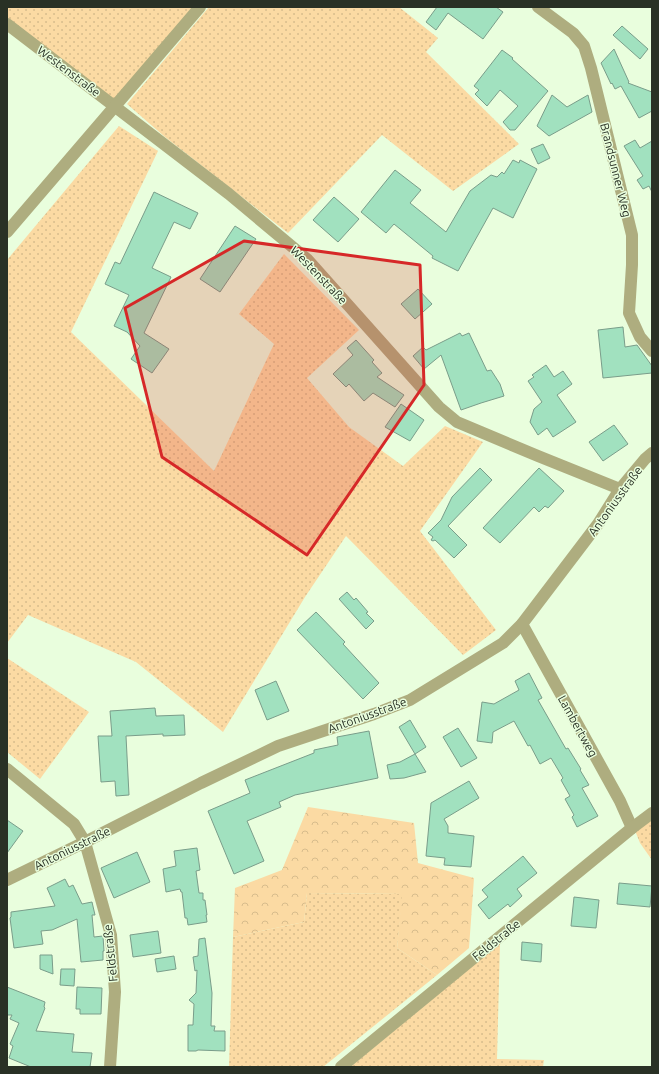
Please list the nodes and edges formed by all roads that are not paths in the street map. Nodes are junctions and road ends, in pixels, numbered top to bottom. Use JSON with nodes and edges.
{"nodes":[{"id":1,"x":200,"y":7,"type":"edge"},
{"id":2,"x":538,"y":7,"type":"edge"},
{"id":3,"x":7,"y":24,"type":"edge"},
{"id":4,"x":115,"y":106,"type":"junction"},
{"id":5,"x":7,"y":232,"type":"edge"},
{"id":6,"x":652,"y":351,"type":"edge"},
{"id":7,"x":652,"y":453,"type":"edge"},
{"id":8,"x":620,"y":489,"type":"junction"},
{"id":9,"x":522,"y":624,"type":"junction"},
{"id":10,"x":7,"y":769,"type":"edge"},
{"id":11,"x":652,"y":813,"type":"edge"},
{"id":12,"x":632,"y":828,"type":"junction"},
{"id":13,"x":86,"y":842,"type":"junction"},
{"id":14,"x":7,"y":880,"type":"edge"},
{"id":15,"x":110,"y":1067,"type":"edge"},
{"id":16,"x":341,"y":1067,"type":"edge"}],
"edges":[{"from":1,"to":4,"type":"street"},
{"from":2,"to":6,"type":"street","name":"Brandsunner Weg"},
{"from":3,"to":4,"type":"street","name":"Westenstraße"},
{"from":4,"to":5,"type":"street"},
{"from":4,"to":8,"type":"street","name":"Westenstraße"},
{"from":7,"to":8,"type":"street","name":"Antoniusstraße"},
{"from":8,"to":9,"type":"street","name":"Antoniusstraße"},
{"from":9,"to":12,"type":"street","name":"Lambertweg"},
{"from":9,"to":13,"type":"street","name":"Antoniusstraße"},
{"from":10,"to":13,"type":"street","name":"Feldstraße"},
{"from":11,"to":12,"type":"street","name":"Feldstraße"},
{"from":12,"to":16,"type":"street","name":"Feldstraße"},
{"from":13,"to":14,"type":"street","name":"Antoniusstraße"},
{"from":13,"to":15,"type":"street","name":"Feldstraße"}]}
